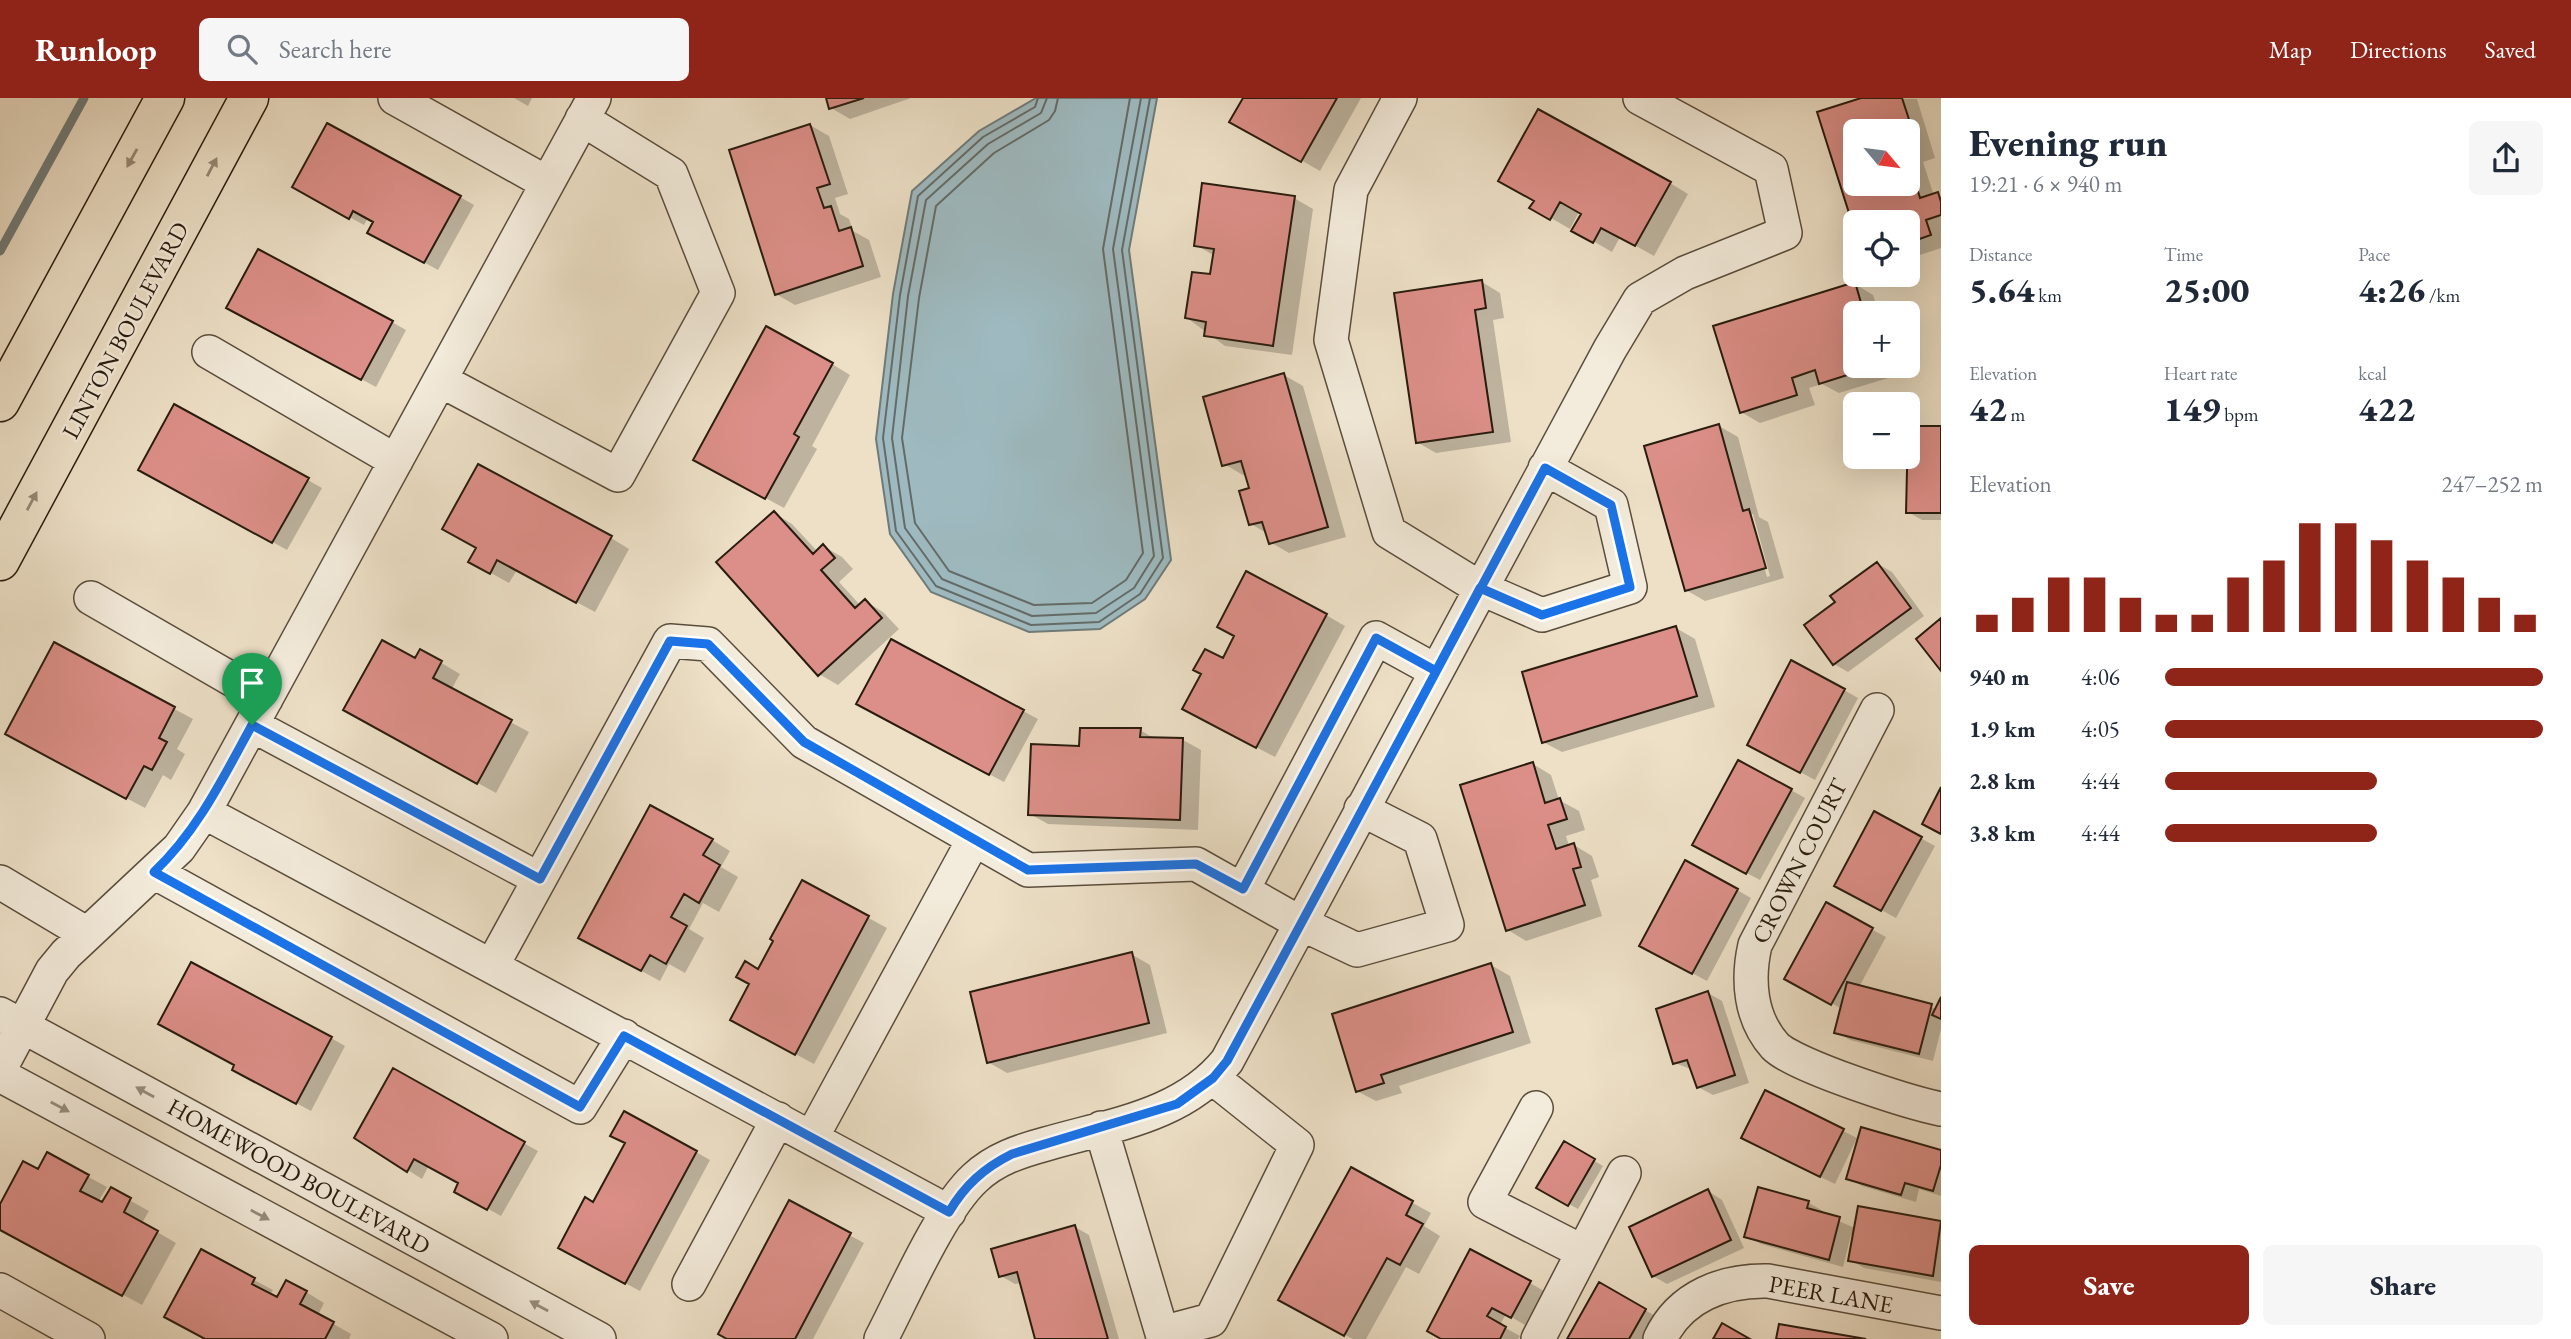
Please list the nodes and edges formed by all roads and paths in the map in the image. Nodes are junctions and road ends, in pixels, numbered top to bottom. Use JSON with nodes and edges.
{"nodes":[{"id":1,"x":165,"y":98,"type":"edge"},
{"id":2,"x":249,"y":98,"type":"edge"},
{"id":3,"x":395,"y":98,"type":"edge"},
{"id":4,"x":1400,"y":98,"type":"edge"},
{"id":5,"x":1640,"y":98,"type":"edge"},
{"id":6,"x":588,"y":108,"type":"edge"},
{"id":7,"x":547,"y":183,"type":"junction"},
{"id":8,"x":209,"y":352,"type":"dead end"},
{"id":9,"x":440,"y":380,"type":"junction"},
{"id":10,"x":0,"y":401,"type":"edge"},
{"id":11,"x":396,"y":461,"type":"junction"},
{"id":12,"x":1545,"y":468,"type":"junction"},
{"id":13,"x":0,"y":561,"type":"edge"},
{"id":14,"x":1480,"y":588,"type":"junction"},
{"id":15,"x":91,"y":598,"type":"dead end"},
{"id":16,"x":1436,"y":671,"type":"junction"},
{"id":17,"x":1877,"y":710,"type":"dead end"},
{"id":18,"x":259,"y":712,"type":"junction"},
{"id":19,"x":1361,"y":809,"type":"junction"},
{"id":20,"x":204,"y":812,"type":"junction"},
{"id":21,"x":974,"y":839,"type":"junction"},
{"id":22,"x":154,"y":872,"type":"junction"},
{"id":23,"x":540,"y":879,"type":"junction"},
{"id":24,"x":0,"y":882,"type":"edge"},
{"id":25,"x":1243,"y":889,"type":"junction"},
{"id":26,"x":1302,"y":924,"type":"junction"},
{"id":27,"x":87,"y":934,"type":"junction"},
{"id":28,"x":492,"y":964,"type":"junction"},
{"id":29,"x":12,"y":1020,"type":"edge"},
{"id":30,"x":624,"y":1036,"type":"junction"},
{"id":31,"x":0,"y":1069,"type":"edge"},
{"id":32,"x":0,"y":1075,"type":"edge"},
{"id":33,"x":1205,"y":1086,"type":"junction"},
{"id":34,"x":1536,"y":1108,"type":"dead end"},
{"id":35,"x":1941,"y":1109,"type":"edge"},
{"id":36,"x":778,"y":1119,"type":"junction"},
{"id":37,"x":1101,"y":1128,"type":"junction"},
{"id":38,"x":811,"y":1137,"type":"junction"},
{"id":39,"x":1624,"y":1173,"type":"dead end"},
{"id":40,"x":949,"y":1212,"type":"junction"},
{"id":41,"x":1583,"y":1252,"type":"junction"},
{"id":42,"x":689,"y":1284,"type":"dead end"},
{"id":43,"x":0,"y":1290,"type":"edge"},
{"id":44,"x":1941,"y":1312,"type":"edge"},
{"id":45,"x":88,"y":1339,"type":"edge"},
{"id":46,"x":491,"y":1339,"type":"edge"},
{"id":47,"x":598,"y":1339,"type":"edge"},
{"id":48,"x":881,"y":1339,"type":"edge"},
{"id":49,"x":1538,"y":1339,"type":"edge"},
{"id":50,"x":1660,"y":1339,"type":"edge"}],
"edges":[{"from":1,"to":10,"type":"main road","one_way":true},
{"from":13,"to":2,"type":"main road","name":"LINTON BOULEVARD","one_way":true},
{"from":3,"to":7,"type":"street"},
{"from":4,"to":14,"type":"street"},
{"from":5,"to":12,"type":"street"},
{"from":6,"to":7,"type":"street"},
{"from":6,"to":9,"type":"street"},
{"from":7,"to":9,"type":"street"},
{"from":8,"to":11,"type":"street"},
{"from":9,"to":11,"type":"street"},
{"from":11,"to":18,"type":"street"},
{"from":12,"to":14,"type":"street"},
{"from":12,"to":14,"type":"street"},
{"from":14,"to":16,"type":"street"},
{"from":15,"to":18,"type":"street"},
{"from":16,"to":19,"type":"street"},
{"from":16,"to":25,"type":"street"},
{"from":17,"to":35,"type":"street","name":"CROWN COURT"},
{"from":18,"to":20,"type":"street"},
{"from":18,"to":23,"type":"street"},
{"from":19,"to":26,"type":"street"},
{"from":19,"to":26,"type":"street"},
{"from":20,"to":22,"type":"street"},
{"from":20,"to":28,"type":"street"},
{"from":21,"to":23,"type":"street"},
{"from":21,"to":25,"type":"street"},
{"from":21,"to":38,"type":"street"},
{"from":22,"to":27,"type":"street"},
{"from":22,"to":30,"type":"street"},
{"from":23,"to":28,"type":"street"},
{"from":24,"to":27,"type":"street"},
{"from":25,"to":26,"type":"street"},
{"from":26,"to":33,"type":"street"},
{"from":27,"to":29,"type":"street"},
{"from":28,"to":30,"type":"street"},
{"from":29,"to":31,"type":"street"},
{"from":47,"to":29,"type":"street","name":"HOMEWOOD BOULEVARD","one_way":true},
{"from":30,"to":36,"type":"street"},
{"from":32,"to":46,"type":"street","name":"HOMEWOOD BOULEVARD","one_way":true},
{"from":33,"to":37,"type":"street"},
{"from":33,"to":37,"type":"street"},
{"from":34,"to":41,"type":"street"},
{"from":36,"to":38,"type":"street"},
{"from":36,"to":42,"type":"street"},
{"from":37,"to":40,"type":"street"},
{"from":38,"to":40,"type":"street"},
{"from":39,"to":41,"type":"street"},
{"from":40,"to":48,"type":"street"},
{"from":41,"to":49,"type":"street"},
{"from":43,"to":45,"type":"street"},
{"from":44,"to":50,"type":"street","name":"PEER LANE"}]}
